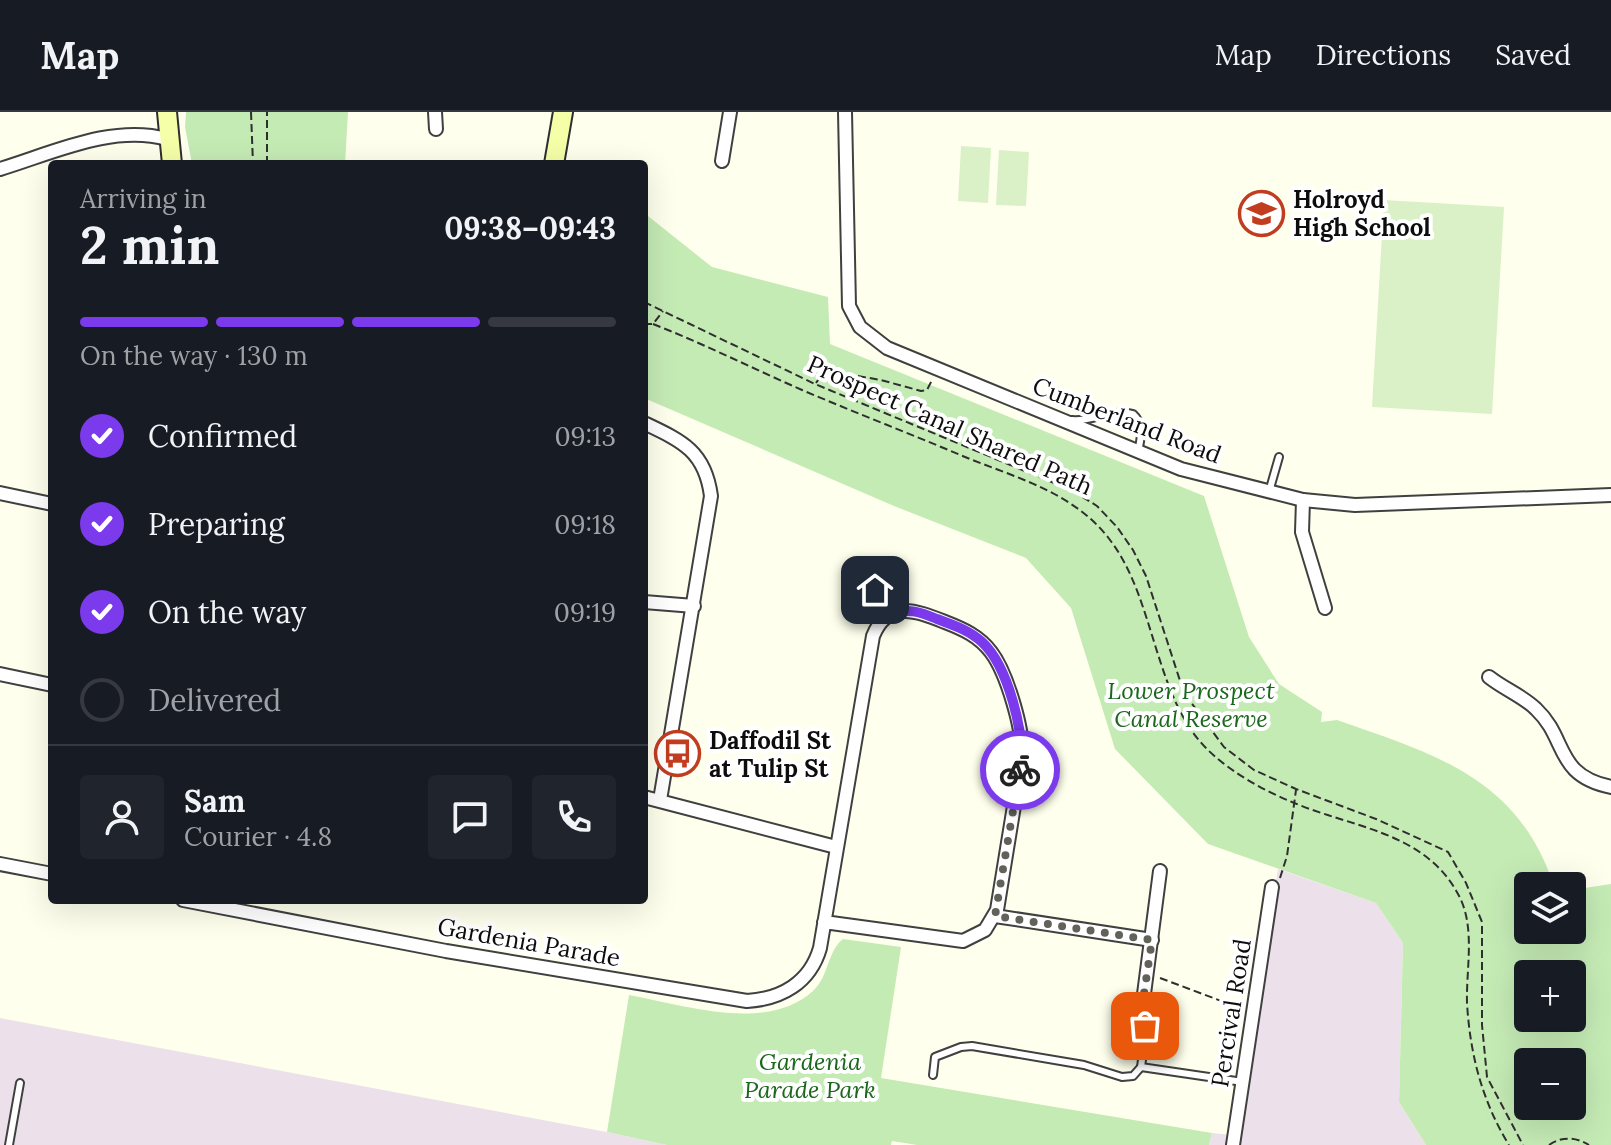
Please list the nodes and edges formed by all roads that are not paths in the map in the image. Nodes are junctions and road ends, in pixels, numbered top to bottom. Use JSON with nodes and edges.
{"nodes":[{"id":1,"x":167,"y":112,"type":"edge"},
{"id":2,"x":435,"y":112,"type":"edge"},
{"id":3,"x":563,"y":112,"type":"edge"},
{"id":4,"x":730,"y":112,"type":"edge"},
{"id":5,"x":845,"y":112,"type":"edge"},
{"id":6,"x":436,"y":129,"type":"dead end"},
{"id":7,"x":167,"y":139,"type":"junction"},
{"id":8,"x":171,"y":160,"type":"edge"},
{"id":9,"x":555,"y":160,"type":"edge"},
{"id":10,"x":722,"y":161,"type":"dead end"},
{"id":11,"x":0,"y":169,"type":"edge"},
{"id":12,"x":1056,"y":418,"type":"junction"},
{"id":13,"x":648,"y":425,"type":"edge"},
{"id":14,"x":1138,"y":452,"type":"junction"},
{"id":15,"x":1279,"y":457,"type":"dead end"},
{"id":16,"x":1269,"y":492,"type":"junction"},
{"id":17,"x":0,"y":493,"type":"edge"},
{"id":18,"x":1611,"y":495,"type":"edge"},
{"id":19,"x":1303,"y":500,"type":"junction"},
{"id":20,"x":48,"y":503,"type":"edge"},
{"id":21,"x":875,"y":590,"type":"dead end"},
{"id":22,"x":648,"y":602,"type":"edge"},
{"id":23,"x":694,"y":606,"type":"junction"},
{"id":24,"x":1325,"y":608,"type":"dead end"},
{"id":25,"x":889,"y":615,"type":"junction"},
{"id":26,"x":0,"y":674,"type":"edge"},
{"id":27,"x":1489,"y":677,"type":"dead end"},
{"id":28,"x":48,"y":684,"type":"edge"},
{"id":29,"x":1611,"y":787,"type":"edge"},
{"id":30,"x":648,"y":798,"type":"edge"},
{"id":31,"x":660,"y":800,"type":"junction"},
{"id":32,"x":836,"y":847,"type":"junction"},
{"id":33,"x":0,"y":864,"type":"edge"},
{"id":34,"x":1160,"y":871,"type":"dead end"},
{"id":35,"x":48,"y":873,"type":"edge"},
{"id":36,"x":1272,"y":887,"type":"road end"},
{"id":37,"x":204,"y":904,"type":"edge"},
{"id":38,"x":995,"y":916,"type":"junction"},
{"id":39,"x":824,"y":922,"type":"junction"},
{"id":40,"x":1152,"y":940,"type":"junction"},
{"id":41,"x":1144,"y":994,"type":"joint"},
{"id":42,"x":1141,"y":1067,"type":"junction"},
{"id":43,"x":933,"y":1075,"type":"dead end"},
{"id":44,"x":1243,"y":1082,"type":"junction"},
{"id":45,"x":20,"y":1083,"type":"dead end"},
{"id":46,"x":9,"y":1145,"type":"edge"},
{"id":47,"x":1233,"y":1145,"type":"edge"}],
"edges":[{"from":1,"to":7,"type":"street"},
{"from":2,"to":6,"type":"street"},
{"from":3,"to":9,"type":"street"},
{"from":4,"to":10,"type":"street"},
{"from":5,"to":12,"type":"street","name":"Cumberland Road"},
{"from":7,"to":8,"type":"street"},
{"from":7,"to":11,"type":"street"},
{"from":12,"to":14,"type":"street","name":"Cumberland Road"},
{"from":12,"to":14,"type":"lane"},
{"from":13,"to":23,"type":"street"},
{"from":14,"to":16,"type":"street","name":"Cumberland Road"},
{"from":15,"to":16,"type":"lane"},
{"from":16,"to":19,"type":"street","name":"Cumberland Road"},
{"from":17,"to":20,"type":"street"},
{"from":18,"to":19,"type":"street","name":"Cumberland Road"},
{"from":19,"to":24,"type":"street"},
{"from":21,"to":25,"type":"street"},
{"from":22,"to":23,"type":"street"},
{"from":23,"to":31,"type":"street"},
{"from":25,"to":32,"type":"street","name":"Gardenia Parade"},
{"from":25,"to":38,"type":"street"},
{"from":26,"to":28,"type":"street"},
{"from":27,"to":29,"type":"street"},
{"from":30,"to":31,"type":"street"},
{"from":31,"to":32,"type":"street"},
{"from":32,"to":39,"type":"street","name":"Gardenia Parade"},
{"from":33,"to":35,"type":"street"},
{"from":34,"to":40,"type":"street"},
{"from":36,"to":44,"type":"street","name":"Percival Road"},
{"from":37,"to":39,"type":"street","name":"Gardenia Parade"},
{"from":38,"to":39,"type":"street"},
{"from":38,"to":40,"type":"street"},
{"from":40,"to":41,"type":"street"},
{"from":41,"to":42,"type":"lane"},
{"from":42,"to":43,"type":"lane"},
{"from":42,"to":44,"type":"lane"},
{"from":44,"to":47,"type":"street","name":"Percival Road"},
{"from":45,"to":46,"type":"lane"}]}
